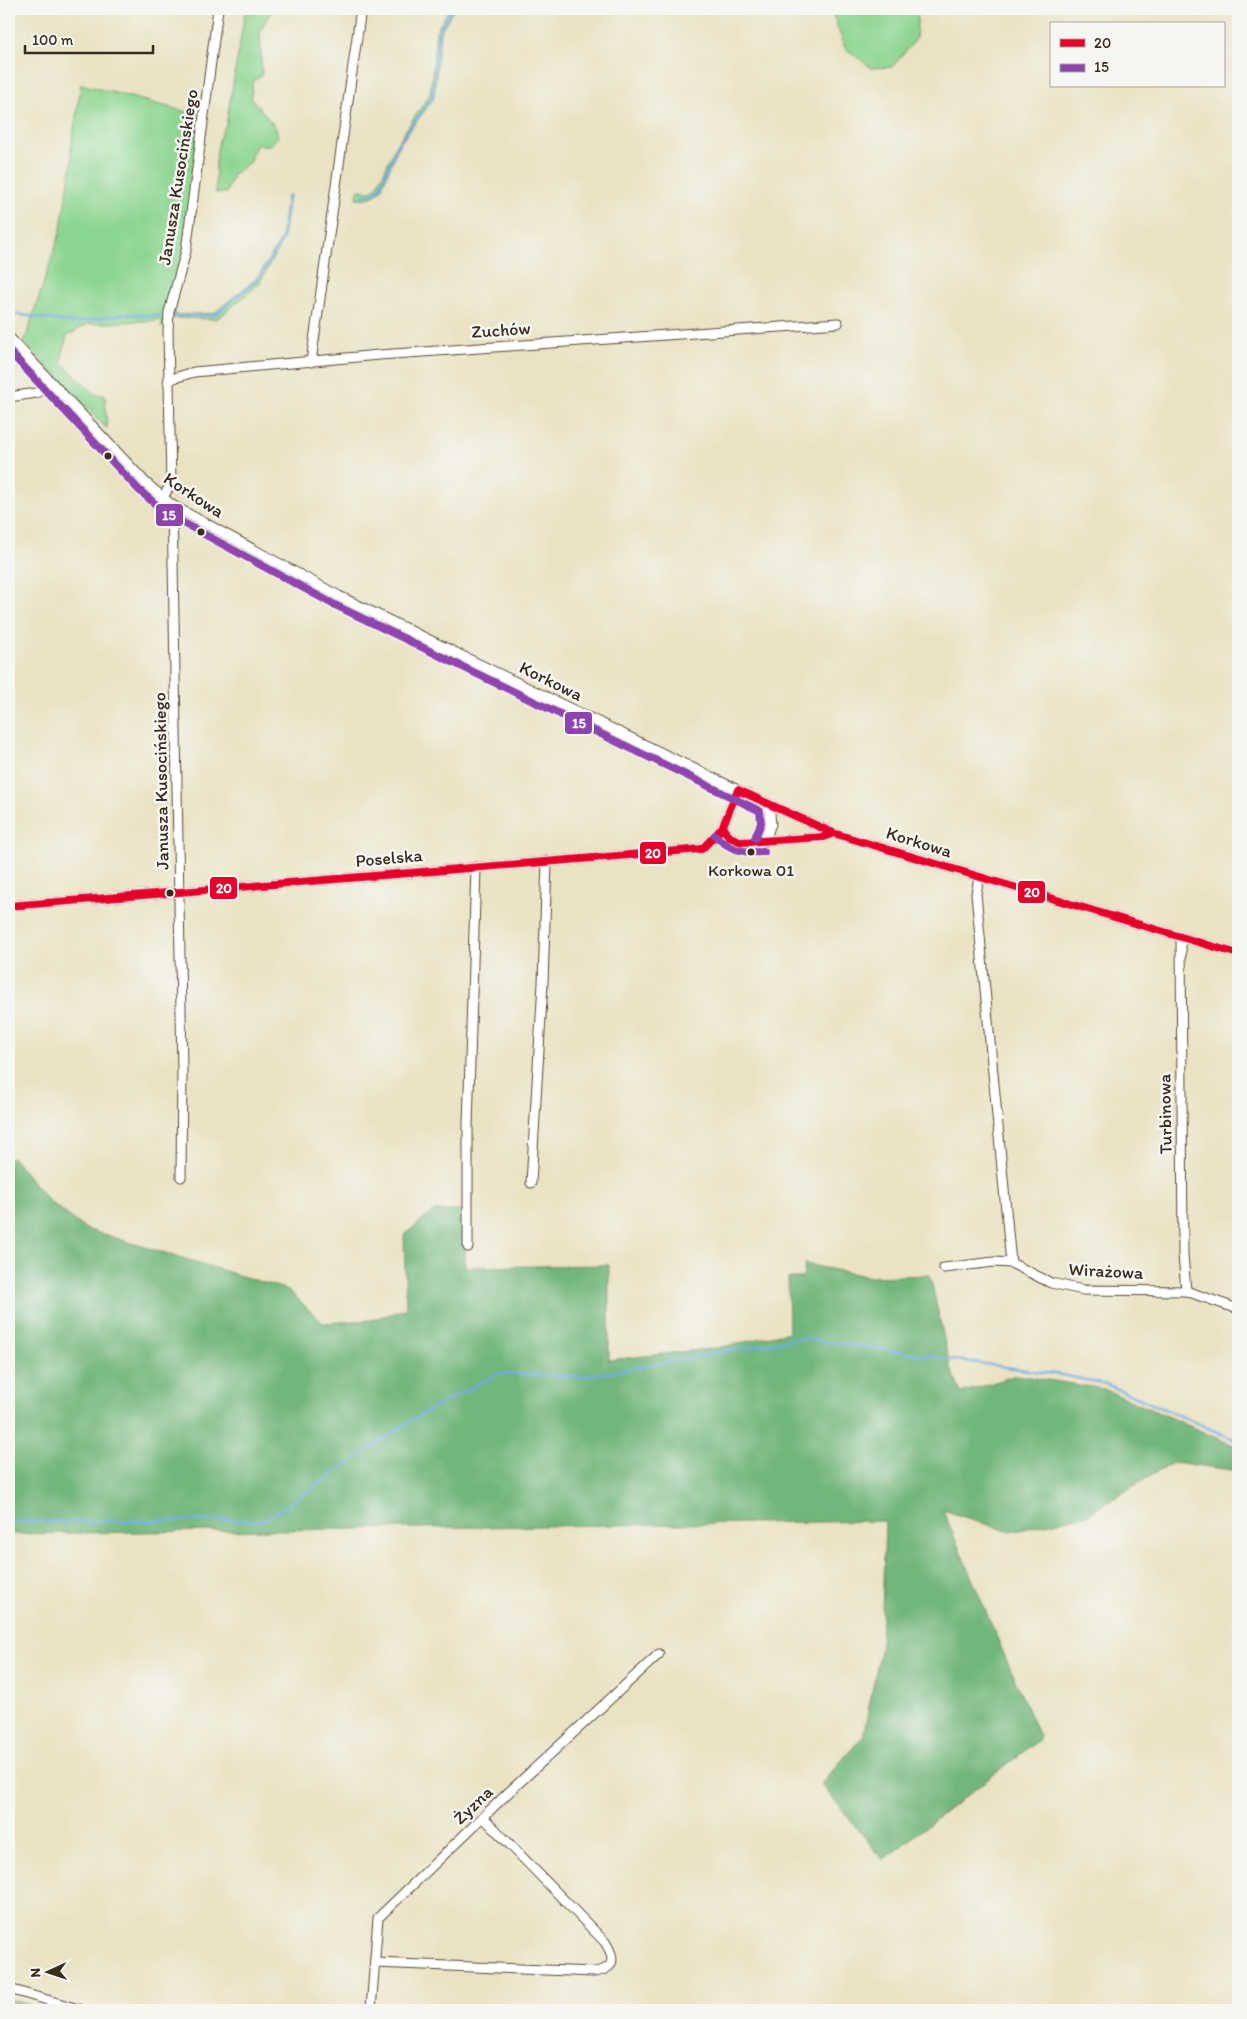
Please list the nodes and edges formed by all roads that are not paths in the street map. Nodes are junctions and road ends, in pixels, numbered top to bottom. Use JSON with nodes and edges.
{"nodes":[{"id":1,"x":218,"y":9,"type":"edge"},
{"id":2,"x":361,"y":9,"type":"edge"},
{"id":3,"x":838,"y":323,"type":"dead end"},
{"id":4,"x":9,"y":337,"type":"edge"},
{"id":5,"x":311,"y":362,"type":"junction"},
{"id":6,"x":168,"y":382,"type":"junction"},
{"id":7,"x":52,"y":383,"type":"junction"},
{"id":8,"x":9,"y":397,"type":"edge"},
{"id":9,"x":163,"y":497,"type":"junction"},
{"id":10,"x":172,"y":505,"type":"junction"},
{"id":11,"x":738,"y":790,"type":"junction"},
{"id":12,"x":769,"y":804,"type":"junction"},
{"id":13,"x":722,"y":828,"type":"junction"},
{"id":14,"x":833,"y":833,"type":"junction"},
{"id":15,"x":764,"y":842,"type":"junction"},
{"id":16,"x":547,"y":861,"type":"junction"},
{"id":17,"x":476,"y":867,"type":"junction"},
{"id":18,"x":979,"y":877,"type":"junction"},
{"id":19,"x":179,"y":891,"type":"junction"},
{"id":20,"x":9,"y":906,"type":"edge"},
{"id":21,"x":1181,"y":937,"type":"junction"},
{"id":22,"x":1238,"y":954,"type":"edge"},
{"id":23,"x":181,"y":1177,"type":"dead end"},
{"id":24,"x":532,"y":1183,"type":"dead end"},
{"id":25,"x":468,"y":1247,"type":"dead end"},
{"id":26,"x":1011,"y":1263,"type":"junction"},
{"id":27,"x":944,"y":1268,"type":"dead end"},
{"id":28,"x":1186,"y":1291,"type":"junction"},
{"id":29,"x":1238,"y":1309,"type":"edge"},
{"id":30,"x":659,"y":1654,"type":"dead end"},
{"id":31,"x":483,"y":1817,"type":"junction"},
{"id":32,"x":375,"y":1963,"type":"junction"},
{"id":33,"x":9,"y":1989,"type":"edge"},
{"id":34,"x":82,"y":2010,"type":"edge"},
{"id":35,"x":371,"y":2010,"type":"edge"}],
"edges":[{"from":1,"to":6,"type":"street","name":"Janusza Kusocińskiego"},
{"from":2,"to":5,"type":"street"},
{"from":3,"to":5,"type":"street","name":"Zuchów"},
{"from":4,"to":7,"type":"street","name":"Korkowa"},
{"from":5,"to":6,"type":"street","name":"Zuchów"},
{"from":6,"to":9,"type":"street","name":"Janusza Kusocińskiego"},
{"from":7,"to":8,"type":"street"},
{"from":7,"to":9,"type":"street","name":"Korkowa"},
{"from":9,"to":10,"type":"street","name":"Korkowa"},
{"from":10,"to":11,"type":"street","name":"Korkowa"},
{"from":10,"to":19,"type":"street","name":"Janusza Kusocińskiego"},
{"from":11,"to":12,"type":"street","name":"Korkowa"},
{"from":11,"to":13,"type":"street","name":"Poselska"},
{"from":12,"to":14,"type":"street","name":"Korkowa"},
{"from":12,"to":15,"type":"street"},
{"from":13,"to":15,"type":"street"},
{"from":13,"to":16,"type":"street","name":"Poselska"},
{"from":14,"to":15,"type":"street"},
{"from":14,"to":18,"type":"street","name":"Korkowa"},
{"from":16,"to":17,"type":"street","name":"Poselska"},
{"from":16,"to":24,"type":"street"},
{"from":17,"to":19,"type":"street","name":"Poselska"},
{"from":17,"to":25,"type":"street"},
{"from":18,"to":21,"type":"street","name":"Korkowa"},
{"from":18,"to":26,"type":"street"},
{"from":19,"to":20,"type":"street","name":"Poselska"},
{"from":19,"to":23,"type":"street","name":"Janusza Kusocińskiego"},
{"from":21,"to":22,"type":"street","name":"Korkowa"},
{"from":21,"to":28,"type":"street","name":"Turbinowa"},
{"from":26,"to":27,"type":"street","name":"Wirażowa"},
{"from":26,"to":28,"type":"street","name":"Wirażowa"},
{"from":28,"to":29,"type":"street","name":"Wirażowa"},
{"from":30,"to":31,"type":"street","name":"Żyzna"},
{"from":31,"to":32,"type":"street","name":"Żyzna"},
{"from":31,"to":32,"type":"street"},
{"from":32,"to":35,"type":"street","name":"Żyzna"},
{"from":33,"to":34,"type":"street"}]}
